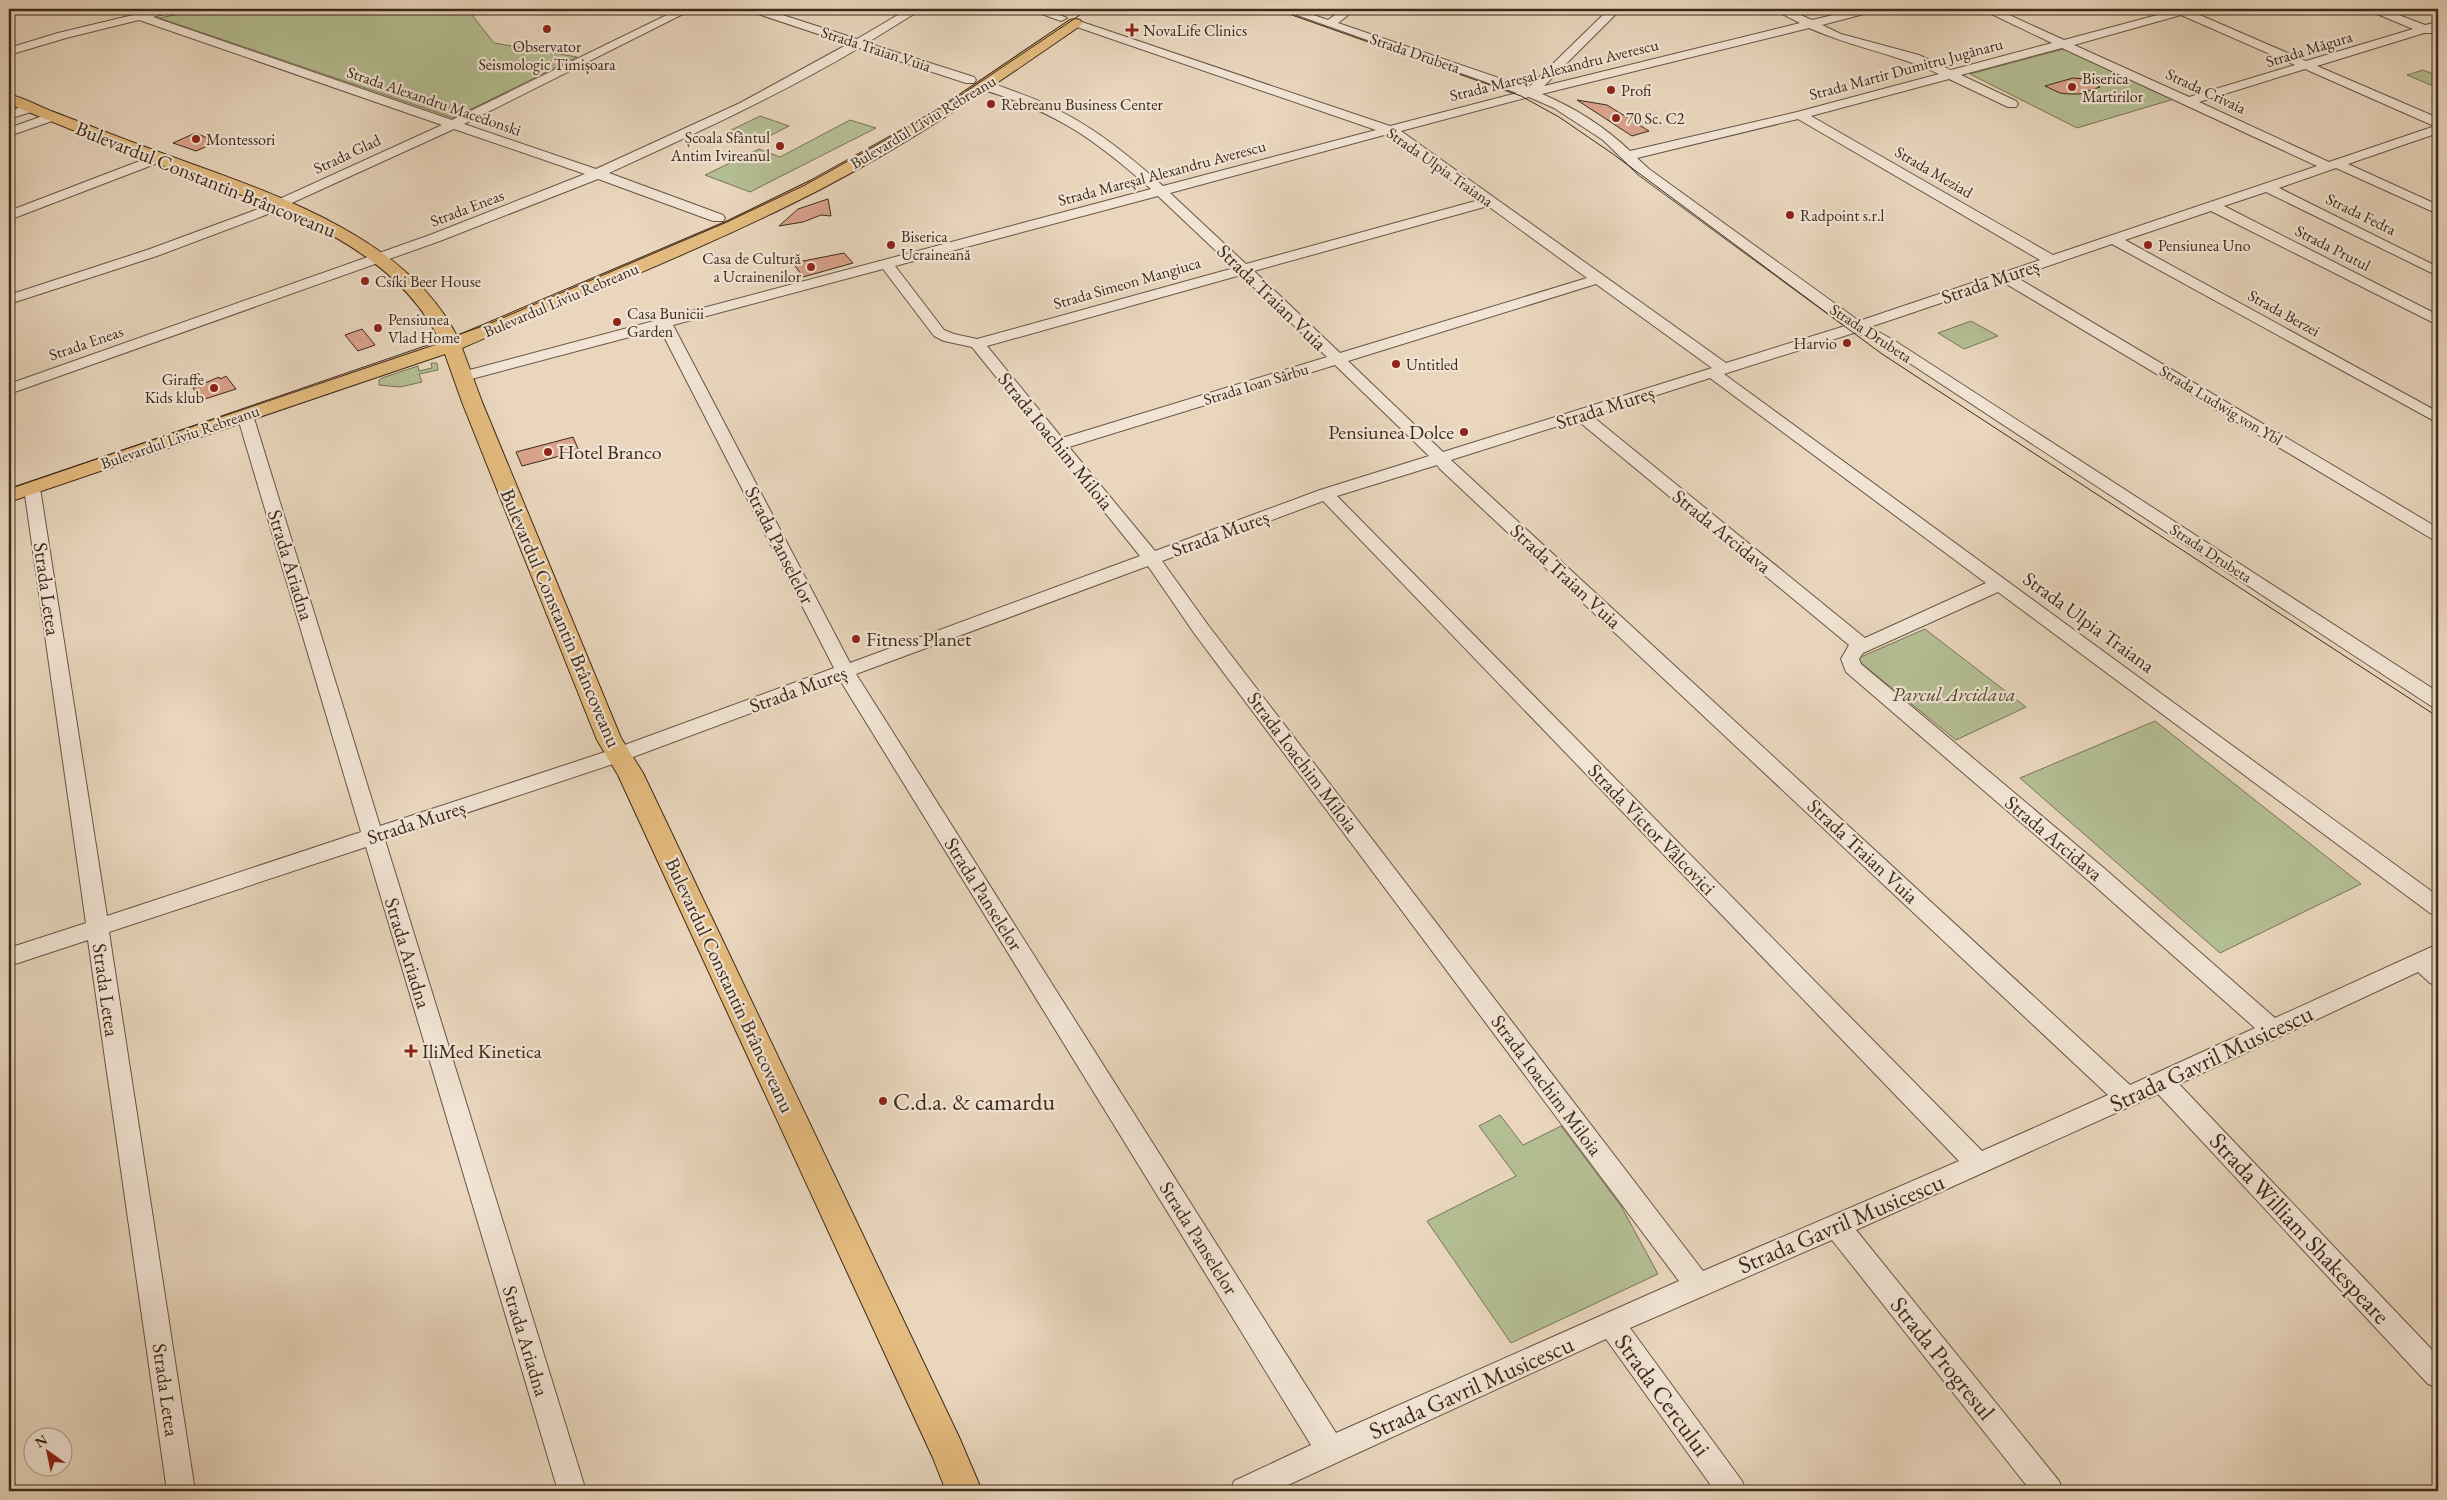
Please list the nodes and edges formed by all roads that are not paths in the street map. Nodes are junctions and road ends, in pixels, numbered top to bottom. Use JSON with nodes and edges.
{"nodes":[{"id":1,"x":171,"y":9,"type":"edge"},
{"id":2,"x":687,"y":9,"type":"edge"},
{"id":3,"x":754,"y":9,"type":"edge"},
{"id":4,"x":916,"y":9,"type":"edge"},
{"id":5,"x":1034,"y":9,"type":"edge"},
{"id":6,"x":1286,"y":9,"type":"edge"},
{"id":7,"x":1350,"y":9,"type":"edge"},
{"id":8,"x":1615,"y":9,"type":"edge"},
{"id":9,"x":1778,"y":9,"type":"edge"},
{"id":10,"x":1871,"y":9,"type":"edge"},
{"id":11,"x":1987,"y":9,"type":"edge"},
{"id":12,"x":2374,"y":9,"type":"edge"},
{"id":13,"x":2184,"y":10,"type":"edge"},
{"id":14,"x":139,"y":16,"type":"junction"},
{"id":15,"x":1070,"y":16,"type":"edge"},
{"id":16,"x":1329,"y":24,"type":"junction"},
{"id":17,"x":1811,"y":24,"type":"junction"},
{"id":18,"x":2438,"y":25,"type":"edge"},
{"id":19,"x":2425,"y":29,"type":"junction"},
{"id":20,"x":2438,"y":34,"type":"edge"},
{"id":21,"x":858,"y":43,"type":"junction"},
{"id":22,"x":2063,"y":44,"type":"junction"},
{"id":23,"x":9,"y":52,"type":"edge"},
{"id":24,"x":2309,"y":66,"type":"junction"},
{"id":25,"x":1951,"y":73,"type":"junction"},
{"id":26,"x":977,"y":83,"type":"junction"},
{"id":27,"x":1530,"y":93,"type":"junction"},
{"id":28,"x":9,"y":99,"type":"edge"},
{"id":29,"x":2189,"y":102,"type":"junction"},
{"id":30,"x":2012,"y":104,"type":"dead end"},
{"id":31,"x":30,"y":108,"type":"junction"},
{"id":32,"x":9,"y":115,"type":"edge"},
{"id":33,"x":1800,"y":115,"type":"junction"},
{"id":34,"x":52,"y":117,"type":"junction"},
{"id":35,"x":452,"y":125,"type":"junction"},
{"id":36,"x":2437,"y":128,"type":"edge"},
{"id":37,"x":1392,"y":130,"type":"junction"},
{"id":38,"x":9,"y":132,"type":"edge"},
{"id":39,"x":1627,"y":156,"type":"junction"},
{"id":40,"x":158,"y":158,"type":"junction"},
{"id":41,"x":2332,"y":165,"type":"junction"},
{"id":42,"x":598,"y":174,"type":"junction"},
{"id":43,"x":2267,"y":187,"type":"junction"},
{"id":44,"x":1161,"y":191,"type":"junction"},
{"id":45,"x":1490,"y":201,"type":"junction"},
{"id":46,"x":278,"y":204,"type":"junction"},
{"id":47,"x":2211,"y":205,"type":"junction"},
{"id":48,"x":2438,"y":210,"type":"edge"},
{"id":49,"x":9,"y":216,"type":"edge"},
{"id":50,"x":718,"y":218,"type":"junction"},
{"id":51,"x":2113,"y":239,"type":"junction"},
{"id":52,"x":380,"y":258,"type":"junction"},
{"id":53,"x":2051,"y":260,"type":"junction"},
{"id":54,"x":887,"y":265,"type":"junction"},
{"id":55,"x":1243,"y":268,"type":"junction"},
{"id":56,"x":2438,"y":272,"type":"edge"},
{"id":57,"x":2004,"y":276,"type":"junction"},
{"id":58,"x":1598,"y":279,"type":"junction"},
{"id":59,"x":9,"y":300,"type":"edge"},
{"id":60,"x":2438,"y":322,"type":"edge"},
{"id":61,"x":665,"y":324,"type":"junction"},
{"id":62,"x":1858,"y":326,"type":"junction"},
{"id":63,"x":448,"y":338,"type":"junction"},
{"id":64,"x":977,"y":344,"type":"junction"},
{"id":65,"x":1338,"y":359,"type":"junction"},
{"id":66,"x":1718,"y":371,"type":"junction"},
{"id":67,"x":464,"y":376,"type":"junction"},
{"id":68,"x":9,"y":389,"type":"edge"},
{"id":69,"x":245,"y":415,"type":"junction"},
{"id":70,"x":1580,"y":415,"type":"junction"},
{"id":71,"x":2438,"y":418,"type":"edge"},
{"id":72,"x":1058,"y":445,"type":"junction"},
{"id":73,"x":1441,"y":459,"type":"junction"},
{"id":74,"x":9,"y":480,"type":"edge"},
{"id":75,"x":32,"y":488,"type":"junction"},
{"id":76,"x":1326,"y":494,"type":"junction"},
{"id":77,"x":9,"y":496,"type":"edge"},
{"id":78,"x":2438,"y":535,"type":"edge"},
{"id":79,"x":1151,"y":558,"type":"junction"},
{"id":80,"x":1999,"y":584,"type":"junction"},
{"id":81,"x":1863,"y":646,"type":"junction"},
{"id":82,"x":845,"y":672,"type":"junction"},
{"id":83,"x":2438,"y":700,"type":"edge"},
{"id":84,"x":618,"y":755,"type":"junction"},
{"id":85,"x":372,"y":836,"type":"junction"},
{"id":86,"x":2438,"y":907,"type":"edge"},
{"id":87,"x":97,"y":927,"type":"junction"},
{"id":88,"x":9,"y":957,"type":"edge"},
{"id":89,"x":2432,"y":964,"type":"edge"},
{"id":90,"x":2273,"y":1030,"type":"junction"},
{"id":91,"x":2161,"y":1081,"type":"junction"},
{"id":92,"x":2127,"y":1097,"type":"junction"},
{"id":93,"x":1978,"y":1164,"type":"junction"},
{"id":94,"x":1836,"y":1225,"type":"junction"},
{"id":95,"x":1698,"y":1285,"type":"junction"},
{"id":96,"x":1611,"y":1324,"type":"junction"},
{"id":97,"x":2438,"y":1375,"type":"edge"},
{"id":98,"x":1330,"y":1449,"type":"junction"},
{"id":99,"x":180,"y":1491,"type":"edge"},
{"id":100,"x":572,"y":1491,"type":"edge"},
{"id":101,"x":964,"y":1491,"type":"edge"},
{"id":102,"x":1244,"y":1491,"type":"edge"},
{"id":103,"x":1732,"y":1491,"type":"edge"},
{"id":104,"x":2049,"y":1491,"type":"edge"}],
"edges":[{"from":1,"to":14,"type":"street"},
{"from":2,"to":35,"type":"street","name":"Strada Glad"},
{"from":3,"to":21,"type":"street","name":"Strada Traian Vuia"},
{"from":4,"to":21,"type":"street","name":"Strada Eneas"},
{"from":5,"to":15,"type":"street","name":"Strada Ulpia Traiana"},
{"from":6,"to":16,"type":"street","name":"Strada Drubeta"},
{"from":7,"to":16,"type":"street"},
{"from":8,"to":27,"type":"street"},
{"from":9,"to":17,"type":"street"},
{"from":10,"to":17,"type":"street","name":"Strada Mareșal Alexandru Averescu"},
{"from":11,"to":22,"type":"street","name":"Strada Crivaia"},
{"from":12,"to":19,"type":"street"},
{"from":13,"to":22,"type":"street","name":"Strada Martir Dumitru Jugănaru"},
{"from":13,"to":24,"type":"street"},
{"from":14,"to":23,"type":"street"},
{"from":14,"to":35,"type":"street","name":"Strada Alexandru Macedonski"},
{"from":15,"to":26,"type":"main road","name":"Bulevardul Liviu Rebreanu"},
{"from":15,"to":37,"type":"street","name":"Strada Ulpia Traiana"},
{"from":16,"to":27,"type":"street","name":"Strada Drubeta"},
{"from":17,"to":25,"type":"street"},
{"from":17,"to":27,"type":"street","name":"Strada Mareșal Alexandru Averescu"},
{"from":18,"to":19,"type":"street","name":"Strada Măgura"},
{"from":19,"to":20,"type":"street"},
{"from":19,"to":24,"type":"street","name":"Strada Măgura"},
{"from":21,"to":26,"type":"street","name":"Strada Traian Vuia"},
{"from":21,"to":42,"type":"street","name":"Strada Eneas"},
{"from":22,"to":25,"type":"street","name":"Strada Martir Dumitru Jugănaru"},
{"from":22,"to":29,"type":"street","name":"Strada Crivaia"},
{"from":24,"to":29,"type":"street","name":"Strada Măgura"},
{"from":24,"to":36,"type":"street"},
{"from":25,"to":30,"type":"street"},
{"from":25,"to":33,"type":"street","name":"Strada Martir Dumitru Jugănaru"},
{"from":26,"to":44,"type":"street","name":"Strada Traian Vuia"},
{"from":26,"to":50,"type":"main road","name":"Bulevardul Liviu Rebreanu"},
{"from":26,"to":63,"type":"main road","name":"Bulevardul Liviu Rebreanu"},
{"from":27,"to":37,"type":"street","name":"Strada Mareșal Alexandru Averescu"},
{"from":27,"to":39,"type":"street","name":"Strada Drubeta"},
{"from":28,"to":31,"type":"main road","name":"Bulevardul Constantin Brâncoveanu"},
{"from":29,"to":41,"type":"street","name":"Strada Crivaia"},
{"from":31,"to":32,"type":"street"},
{"from":31,"to":34,"type":"main road","name":"Bulevardul Constantin Brâncoveanu"},
{"from":33,"to":39,"type":"street","name":"Strada Martir Dumitru Jugănaru"},
{"from":33,"to":53,"type":"street","name":"Strada Meziad"},
{"from":34,"to":38,"type":"street"},
{"from":34,"to":40,"type":"main road","name":"Bulevardul Constantin Brâncoveanu"},
{"from":35,"to":42,"type":"street","name":"Strada Alexandru Macedonski"},
{"from":35,"to":46,"type":"street","name":"Strada Glad"},
{"from":36,"to":41,"type":"street","name":"Strada Mureș"},
{"from":37,"to":44,"type":"street","name":"Strada Mareșal Alexandru Averescu"},
{"from":37,"to":45,"type":"street","name":"Strada Ulpia Traiana"},
{"from":39,"to":62,"type":"street","name":"Strada Drubeta"},
{"from":40,"to":46,"type":"main road","name":"Bulevardul Constantin Brâncoveanu"},
{"from":40,"to":49,"type":"street"},
{"from":41,"to":43,"type":"street","name":"Strada Mureș"},
{"from":41,"to":48,"type":"street","name":"Strada Crivaia"},
{"from":42,"to":50,"type":"street","name":"Strada Alexandru Macedonski"},
{"from":42,"to":52,"type":"street","name":"Strada Eneas"},
{"from":43,"to":47,"type":"street","name":"Strada Mureș"},
{"from":43,"to":56,"type":"street","name":"Strada Fedra"},
{"from":44,"to":54,"type":"street","name":"Strada Mareșal Alexandru Averescu"},
{"from":44,"to":55,"type":"street","name":"Strada Traian Vuia"},
{"from":45,"to":55,"type":"street","name":"Strada Simeon Mangiuca"},
{"from":45,"to":58,"type":"street","name":"Strada Ulpia Traiana"},
{"from":46,"to":52,"type":"main road","name":"Bulevardul Constantin Brâncoveanu"},
{"from":46,"to":59,"type":"street","name":"Strada Glad"},
{"from":47,"to":51,"type":"street","name":"Strada Mureș"},
{"from":47,"to":60,"type":"street","name":"Strada Prutul"},
{"from":50,"to":63,"type":"main road","name":"Bulevardul Liviu Rebreanu"},
{"from":51,"to":53,"type":"street","name":"Strada Mureș"},
{"from":51,"to":71,"type":"street","name":"Strada Berzei"},
{"from":52,"to":63,"type":"main road","name":"Bulevardul Constantin Brâncoveanu"},
{"from":52,"to":68,"type":"street","name":"Strada Eneas"},
{"from":53,"to":57,"type":"street","name":"Strada Mureș"},
{"from":54,"to":61,"type":"street","name":"Strada Mareșal Alexandru Averescu"},
{"from":54,"to":64,"type":"street"},
{"from":55,"to":64,"type":"street","name":"Strada Simeon Mangiuca"},
{"from":55,"to":65,"type":"street","name":"Strada Traian Vuia"},
{"from":57,"to":62,"type":"street","name":"Strada Mureș"},
{"from":57,"to":78,"type":"street","name":"Strada Ludwig von Ybl"},
{"from":58,"to":65,"type":"street","name":"Strada Ioan Sârbu"},
{"from":58,"to":66,"type":"street","name":"Strada Ulpia Traiana"},
{"from":61,"to":67,"type":"street","name":"Strada Mareșal Alexandru Averescu"},
{"from":61,"to":82,"type":"street","name":"Strada Panselelor"},
{"from":62,"to":66,"type":"street","name":"Strada Mureș"},
{"from":62,"to":83,"type":"street","name":"Strada Drubeta"},
{"from":63,"to":67,"type":"main road","name":"Bulevardul Constantin Brâncoveanu"},
{"from":63,"to":69,"type":"main road","name":"Bulevardul Liviu Rebreanu"},
{"from":63,"to":74,"type":"main road","name":"Bulevardul Liviu Rebreanu"},
{"from":64,"to":72,"type":"street","name":"Strada Ioachim Miloia"},
{"from":65,"to":72,"type":"street","name":"Strada Ioan Sârbu"},
{"from":65,"to":73,"type":"street","name":"Strada Traian Vuia"},
{"from":66,"to":70,"type":"street","name":"Strada Mureș"},
{"from":66,"to":80,"type":"street","name":"Strada Ulpia Traiana"},
{"from":67,"to":84,"type":"main road","name":"Bulevardul Constantin Brâncoveanu"},
{"from":69,"to":75,"type":"main road","name":"Bulevardul Liviu Rebreanu"},
{"from":69,"to":85,"type":"street","name":"Strada Ariadna"},
{"from":70,"to":73,"type":"street","name":"Strada Mureș"},
{"from":70,"to":81,"type":"street","name":"Strada Arcidava"},
{"from":72,"to":79,"type":"street","name":"Strada Ioachim Miloia"},
{"from":73,"to":76,"type":"street","name":"Strada Mureș"},
{"from":73,"to":92,"type":"street","name":"Strada Traian Vuia"},
{"from":75,"to":77,"type":"main road","name":"Bulevardul Liviu Rebreanu"},
{"from":75,"to":87,"type":"street","name":"Strada Letea"},
{"from":76,"to":79,"type":"street","name":"Strada Mureș"},
{"from":76,"to":93,"type":"street","name":"Strada Victor Vâlcovici"},
{"from":79,"to":82,"type":"street","name":"Strada Mureș"},
{"from":79,"to":95,"type":"street","name":"Strada Ioachim Miloia"},
{"from":80,"to":81,"type":"street"},
{"from":80,"to":86,"type":"street","name":"Strada Ulpia Traiana"},
{"from":81,"to":90,"type":"street","name":"Strada Arcidava"},
{"from":82,"to":84,"type":"street","name":"Strada Mureș"},
{"from":82,"to":98,"type":"street","name":"Strada Panselelor"},
{"from":84,"to":85,"type":"street","name":"Strada Mureș"},
{"from":84,"to":101,"type":"main road","name":"Bulevardul Constantin Brâncoveanu"},
{"from":85,"to":87,"type":"street","name":"Strada Mureș"},
{"from":85,"to":100,"type":"street","name":"Strada Ariadna"},
{"from":87,"to":88,"type":"street","name":"Strada Mureș"},
{"from":87,"to":99,"type":"street","name":"Strada Letea"},
{"from":89,"to":90,"type":"street","name":"Strada Gavril Musicescu"},
{"from":90,"to":91,"type":"street","name":"Strada Gavril Musicescu"},
{"from":91,"to":92,"type":"street","name":"Strada Gavril Musicescu"},
{"from":91,"to":97,"type":"street","name":"Strada William Shakespeare"},
{"from":92,"to":93,"type":"street","name":"Strada Gavril Musicescu"},
{"from":93,"to":94,"type":"street","name":"Strada Gavril Musicescu"},
{"from":94,"to":95,"type":"street","name":"Strada Gavril Musicescu"},
{"from":94,"to":104,"type":"street","name":"Strada Progresul"},
{"from":95,"to":96,"type":"street","name":"Strada Gavril Musicescu"},
{"from":96,"to":98,"type":"street","name":"Strada Gavril Musicescu"},
{"from":96,"to":103,"type":"street","name":"Strada Cercului"},
{"from":98,"to":102,"type":"street","name":"Strada Gavril Musicescu"}]}
